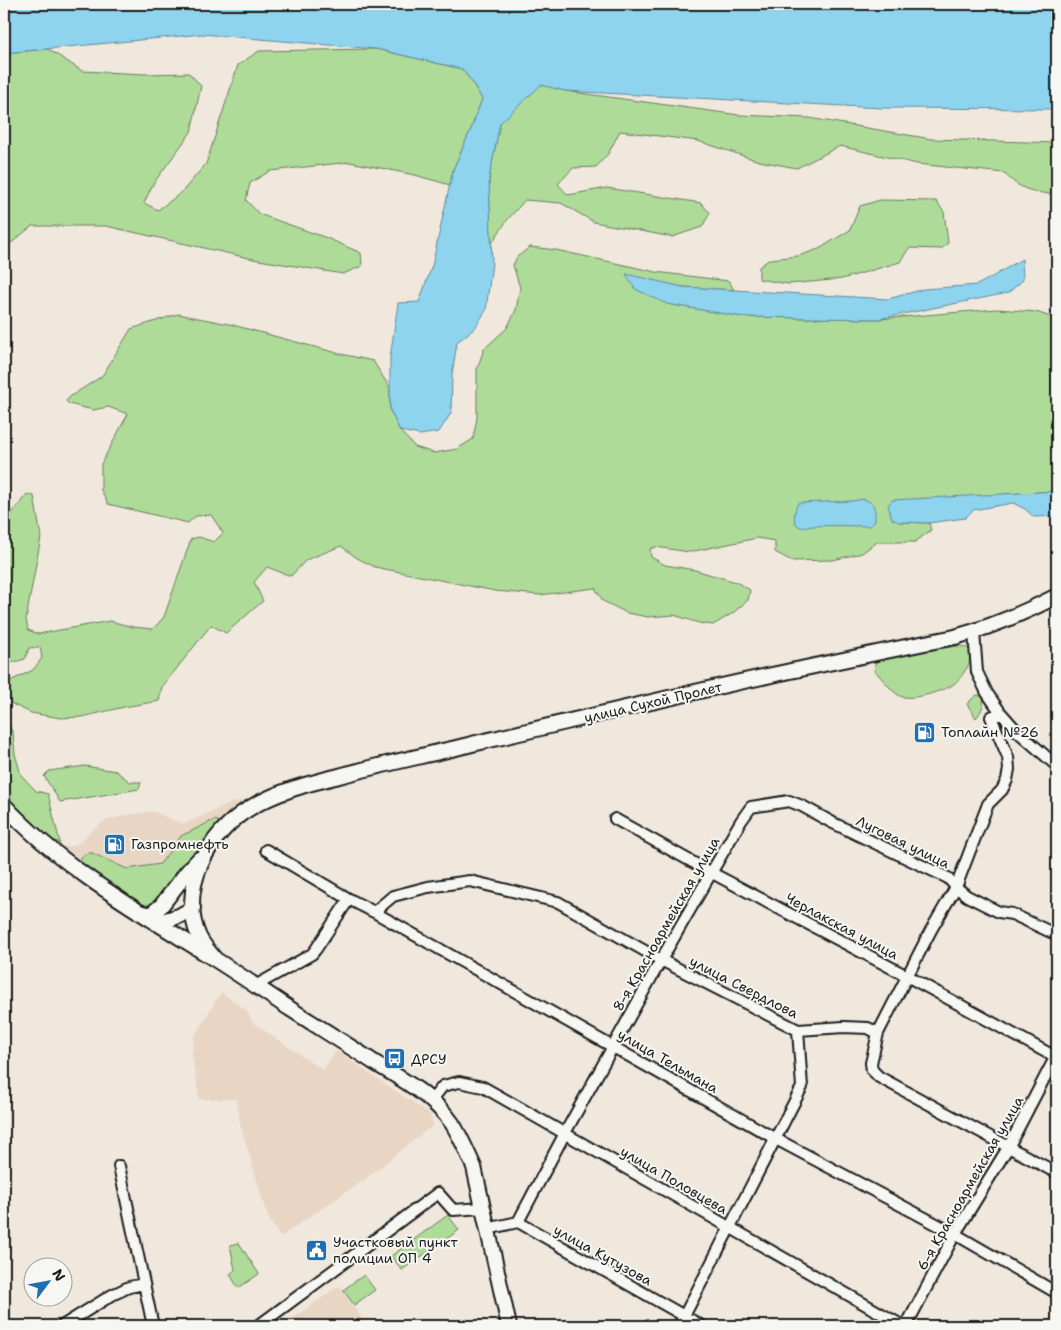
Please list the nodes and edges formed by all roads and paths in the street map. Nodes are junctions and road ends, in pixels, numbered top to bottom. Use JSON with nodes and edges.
{"nodes":[{"id":1,"x":1057,"y":596,"type":"edge"},
{"id":2,"x":974,"y":632,"type":"junction"},
{"id":3,"x":1001,"y":713,"type":"junction"},
{"id":4,"x":1057,"y":766,"type":"edge"},
{"id":5,"x":789,"y":801,"type":"joint"},
{"id":6,"x":4,"y":804,"type":"edge"},
{"id":7,"x":615,"y":818,"type":"dead end"},
{"id":8,"x":208,"y":849,"type":"junction"},
{"id":9,"x":266,"y":850,"type":"dead end"},
{"id":10,"x":712,"y":873,"type":"junction"},
{"id":11,"x":956,"y":887,"type":"junction"},
{"id":12,"x":349,"y":899,"type":"junction"},
{"id":13,"x":192,"y":908,"type":"junction"},
{"id":14,"x":136,"y":910,"type":"junction"},
{"id":15,"x":374,"y":912,"type":"junction"},
{"id":16,"x":156,"y":923,"type":"junction"},
{"id":17,"x":1057,"y":935,"type":"edge"},
{"id":18,"x":214,"y":959,"type":"junction"},
{"id":19,"x":661,"y":960,"type":"junction"},
{"id":20,"x":907,"y":976,"type":"junction"},
{"id":21,"x":255,"y":986,"type":"junction"},
{"id":22,"x":798,"y":1030,"type":"junction"},
{"id":23,"x":878,"y":1034,"type":"junction"},
{"id":24,"x":613,"y":1046,"type":"junction"},
{"id":25,"x":1057,"y":1056,"type":"edge"},
{"id":26,"x":431,"y":1101,"type":"junction"},
{"id":27,"x":565,"y":1132,"type":"junction"},
{"id":28,"x":776,"y":1139,"type":"junction"},
{"id":29,"x":1009,"y":1146,"type":"junction"},
{"id":30,"x":118,"y":1166,"type":"dead end"},
{"id":31,"x":1057,"y":1173,"type":"edge"},
{"id":32,"x":482,"y":1208,"type":"junction"},
{"id":33,"x":518,"y":1222,"type":"junction"},
{"id":34,"x":730,"y":1228,"type":"junction"},
{"id":35,"x":487,"y":1229,"type":"junction"},
{"id":36,"x":955,"y":1234,"type":"junction"},
{"id":37,"x":144,"y":1284,"type":"junction"},
{"id":38,"x":1057,"y":1293,"type":"edge"},
{"id":39,"x":684,"y":1316,"type":"junction"},
{"id":40,"x":62,"y":1326,"type":"edge"},
{"id":41,"x":153,"y":1326,"type":"edge"},
{"id":42,"x":258,"y":1326,"type":"edge"},
{"id":43,"x":509,"y":1326,"type":"edge"},
{"id":44,"x":679,"y":1326,"type":"edge"},
{"id":45,"x":702,"y":1326,"type":"edge"},
{"id":46,"x":905,"y":1326,"type":"edge"}],
"edges":[{"from":1,"to":2,"type":"main road","name":"улица Сухой Пролет"},
{"from":2,"to":3,"type":"street"},
{"from":2,"to":8,"type":"main road","name":"улица Сухой Пролет"},
{"from":3,"to":4,"type":"street"},
{"from":3,"to":11,"type":"street"},
{"from":5,"to":10,"type":"street","name":"8-я Красноармейская улица"},
{"from":5,"to":11,"type":"street","name":"Луговая улица"},
{"from":6,"to":14,"type":"main road"},
{"from":7,"to":10,"type":"street","name":"Черлакская улица"},
{"from":8,"to":13,"type":"main road"},
{"from":8,"to":14,"type":"main road","name":"улица Сухой Пролет"},
{"from":9,"to":12,"type":"street","name":"улица Тельмана"},
{"from":10,"to":19,"type":"street","name":"8-я Красноармейская улица"},
{"from":10,"to":20,"type":"street","name":"Черлакская улица"},
{"from":11,"to":17,"type":"street","name":"Луговая улица"},
{"from":11,"to":20,"type":"street"},
{"from":12,"to":15,"type":"street","name":"улица Тельмана"},
{"from":12,"to":21,"type":"street"},
{"from":13,"to":16,"type":"main road"},
{"from":13,"to":18,"type":"main road"},
{"from":14,"to":16,"type":"main road"},
{"from":15,"to":19,"type":"street","name":"улица Свердлова"},
{"from":15,"to":24,"type":"street","name":"улица Тельмана"},
{"from":16,"to":18,"type":"main road"},
{"from":18,"to":21,"type":"main road"},
{"from":19,"to":22,"type":"street","name":"улица Свердлова"},
{"from":19,"to":24,"type":"street","name":"8-я Красноармейская улица"},
{"from":20,"to":23,"type":"street"},
{"from":20,"to":25,"type":"street","name":"Черлакская улица"},
{"from":21,"to":26,"type":"main road"},
{"from":22,"to":23,"type":"street","name":"улица Свердлова"},
{"from":22,"to":28,"type":"street"},
{"from":23,"to":29,"type":"street"},
{"from":24,"to":27,"type":"street","name":"8-я Красноармейская улица"},
{"from":24,"to":28,"type":"street","name":"улица Тельмана"},
{"from":25,"to":29,"type":"street","name":"6-я Красноармейская улица"},
{"from":26,"to":27,"type":"street","name":"улица Половцева"},
{"from":26,"to":32,"type":"main road"},
{"from":27,"to":33,"type":"street","name":"8-я Красноармейская улица"},
{"from":27,"to":34,"type":"street","name":"улица Половцева"},
{"from":28,"to":34,"type":"street"},
{"from":28,"to":36,"type":"street","name":"улица Тельмана"},
{"from":29,"to":31,"type":"street"},
{"from":29,"to":36,"type":"street","name":"6-я Красноармейская улица"},
{"from":30,"to":37,"type":"street"},
{"from":32,"to":35,"type":"main road"},
{"from":32,"to":42,"type":"street"},
{"from":33,"to":35,"type":"street"},
{"from":33,"to":39,"type":"street","name":"улица Кутузова"},
{"from":34,"to":39,"type":"street"},
{"from":34,"to":46,"type":"street","name":"улица Половцева"},
{"from":35,"to":43,"type":"main road"},
{"from":36,"to":38,"type":"street","name":"улица Тельмана"},
{"from":36,"to":46,"type":"street","name":"6-я Красноармейская улица"},
{"from":37,"to":40,"type":"street"},
{"from":37,"to":41,"type":"street"},
{"from":39,"to":44,"type":"street"},
{"from":39,"to":45,"type":"street","name":"улица Кутузова"}]}
